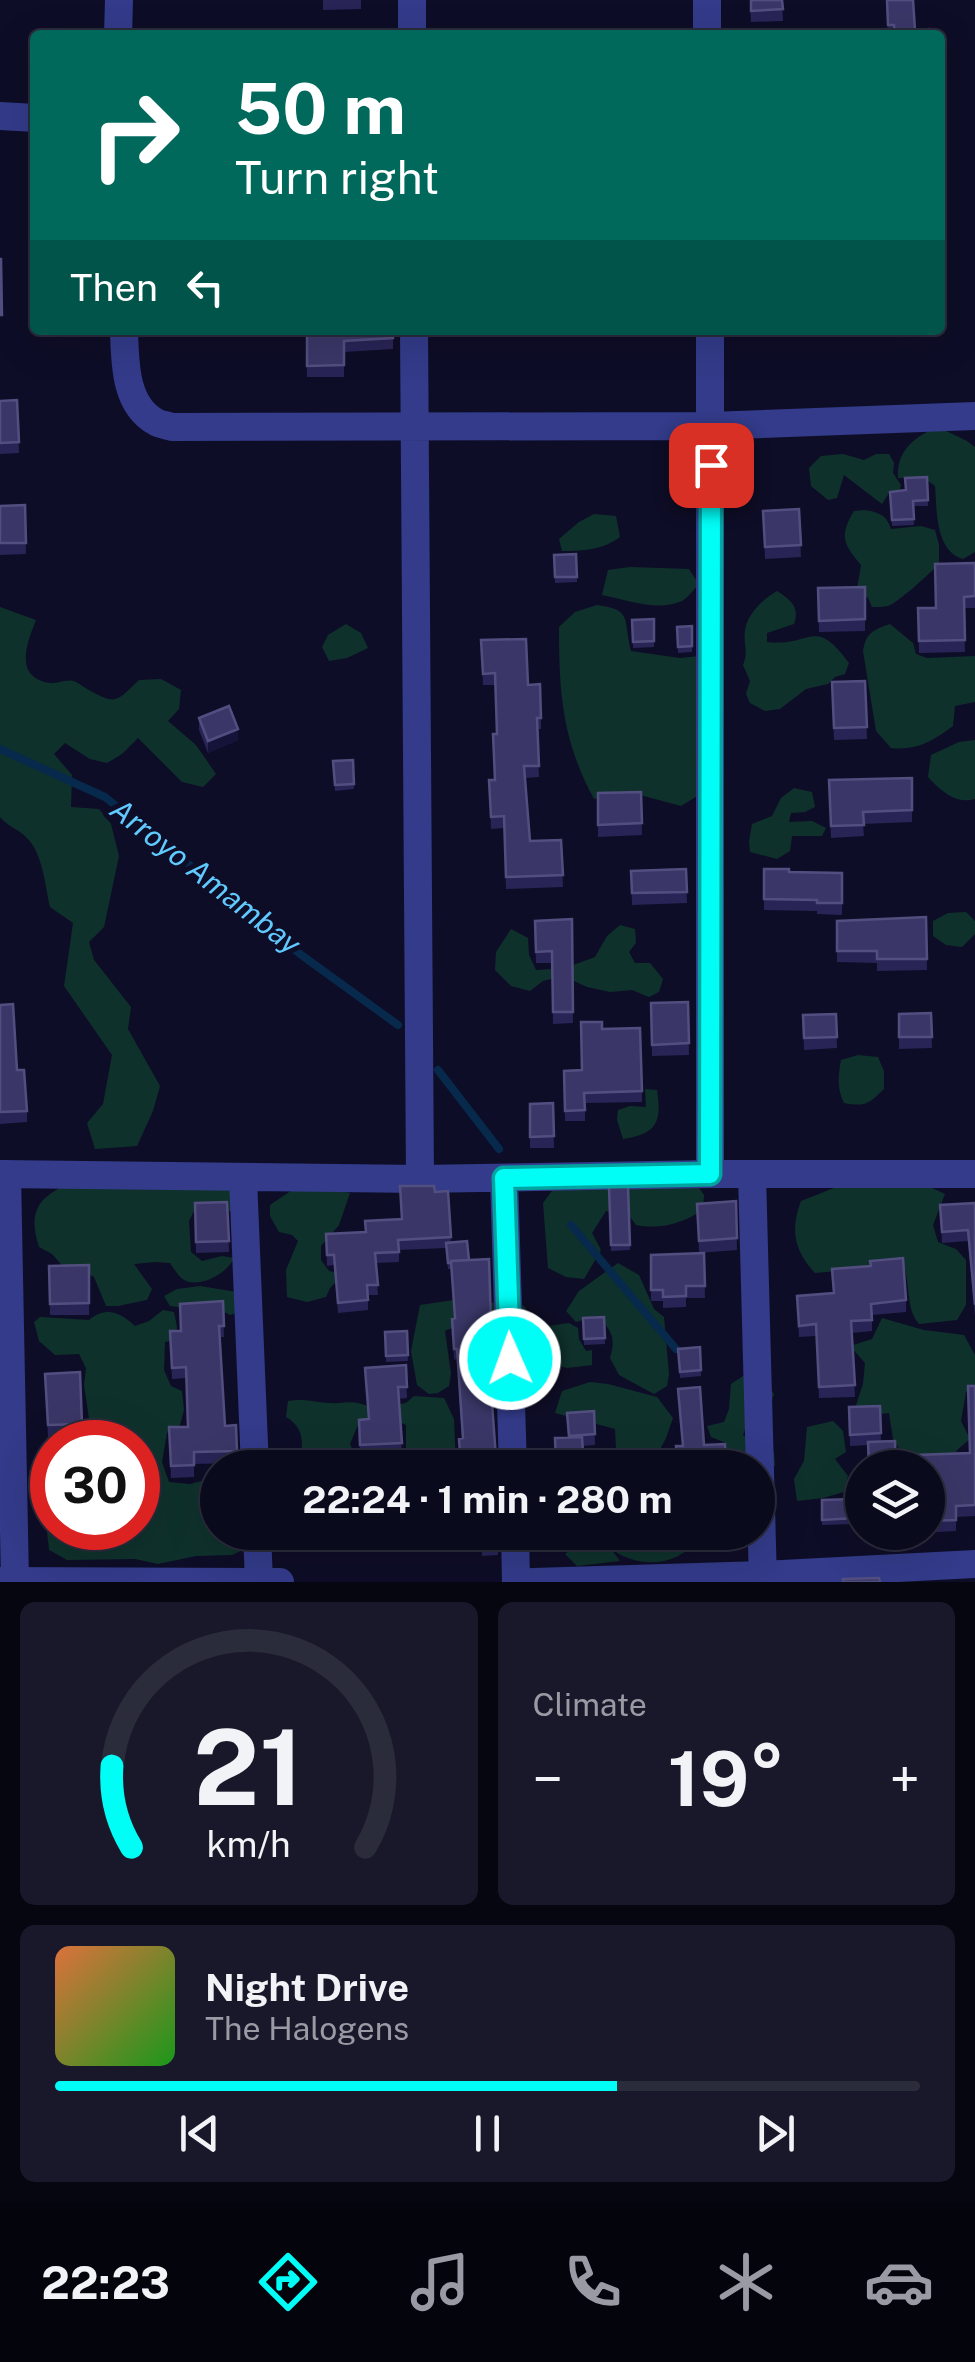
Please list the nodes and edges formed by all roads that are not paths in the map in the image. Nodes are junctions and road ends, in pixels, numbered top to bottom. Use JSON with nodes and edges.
{"nodes":[{"id":1,"x":118,"y":0,"type":"edge"},
{"id":2,"x":412,"y":0,"type":"edge"},
{"id":3,"x":707,"y":0,"type":"edge"},
{"id":4,"x":118,"y":30,"type":"edge"},
{"id":5,"x":412,"y":30,"type":"edge"},
{"id":6,"x":707,"y":30,"type":"edge"},
{"id":7,"x":0,"y":116,"type":"edge"},
{"id":8,"x":30,"y":118,"type":"edge"},
{"id":9,"x":124,"y":335,"type":"edge"},
{"id":10,"x":414,"y":335,"type":"edge"},
{"id":11,"x":710,"y":335,"type":"edge"},
{"id":12,"x":975,"y":416,"type":"edge"},
{"id":13,"x":414,"y":426,"type":"junction"},
{"id":14,"x":711,"y":426,"type":"junction"},
{"id":15,"x":3,"y":1174,"type":"edge"},
{"id":16,"x":710,"y":1174,"type":"junction"},
{"id":17,"x":752,"y":1174,"type":"junction"},
{"id":18,"x":975,"y":1174,"type":"edge"},
{"id":19,"x":243,"y":1178,"type":"junction"},
{"id":20,"x":504,"y":1178,"type":"junction"},
{"id":21,"x":420,"y":1180,"type":"junction"},
{"id":22,"x":254,"y":1450,"type":"edge"},
{"id":23,"x":512,"y":1450,"type":"edge"},
{"id":24,"x":258,"y":1550,"type":"edge"},
{"id":25,"x":515,"y":1550,"type":"edge"},
{"id":26,"x":975,"y":1564,"type":"edge"},
{"id":27,"x":762,"y":1579,"type":"edge"},
{"id":28,"x":0,"y":1581,"type":"edge"},
{"id":29,"x":14,"y":1581,"type":"edge"},
{"id":30,"x":259,"y":1582,"type":"edge"},
{"id":31,"x":280,"y":1582,"type":"edge"},
{"id":32,"x":516,"y":1582,"type":"edge"},
{"id":33,"x":533,"y":1582,"type":"edge"}],
"edges":[{"from":1,"to":4,"type":"street"},
{"from":2,"to":5,"type":"street"},
{"from":3,"to":6,"type":"street"},
{"from":7,"to":8,"type":"street"},
{"from":9,"to":13,"type":"street"},
{"from":10,"to":13,"type":"street"},
{"from":11,"to":14,"type":"street"},
{"from":12,"to":14,"type":"street"},
{"from":13,"to":14,"type":"street"},
{"from":13,"to":21,"type":"street"},
{"from":14,"to":16,"type":"street"},
{"from":15,"to":19,"type":"street"},
{"from":15,"to":29,"type":"street"},
{"from":16,"to":17,"type":"street"},
{"from":16,"to":20,"type":"street"},
{"from":17,"to":18,"type":"street"},
{"from":17,"to":27,"type":"street"},
{"from":19,"to":21,"type":"street"},
{"from":19,"to":22,"type":"street"},
{"from":20,"to":21,"type":"street"},
{"from":20,"to":23,"type":"street"},
{"from":24,"to":30,"type":"street"},
{"from":25,"to":32,"type":"street"},
{"from":26,"to":27,"type":"street"},
{"from":27,"to":33,"type":"street"},
{"from":28,"to":29,"type":"street"},
{"from":29,"to":30,"type":"street"},
{"from":30,"to":31,"type":"street"}]}
